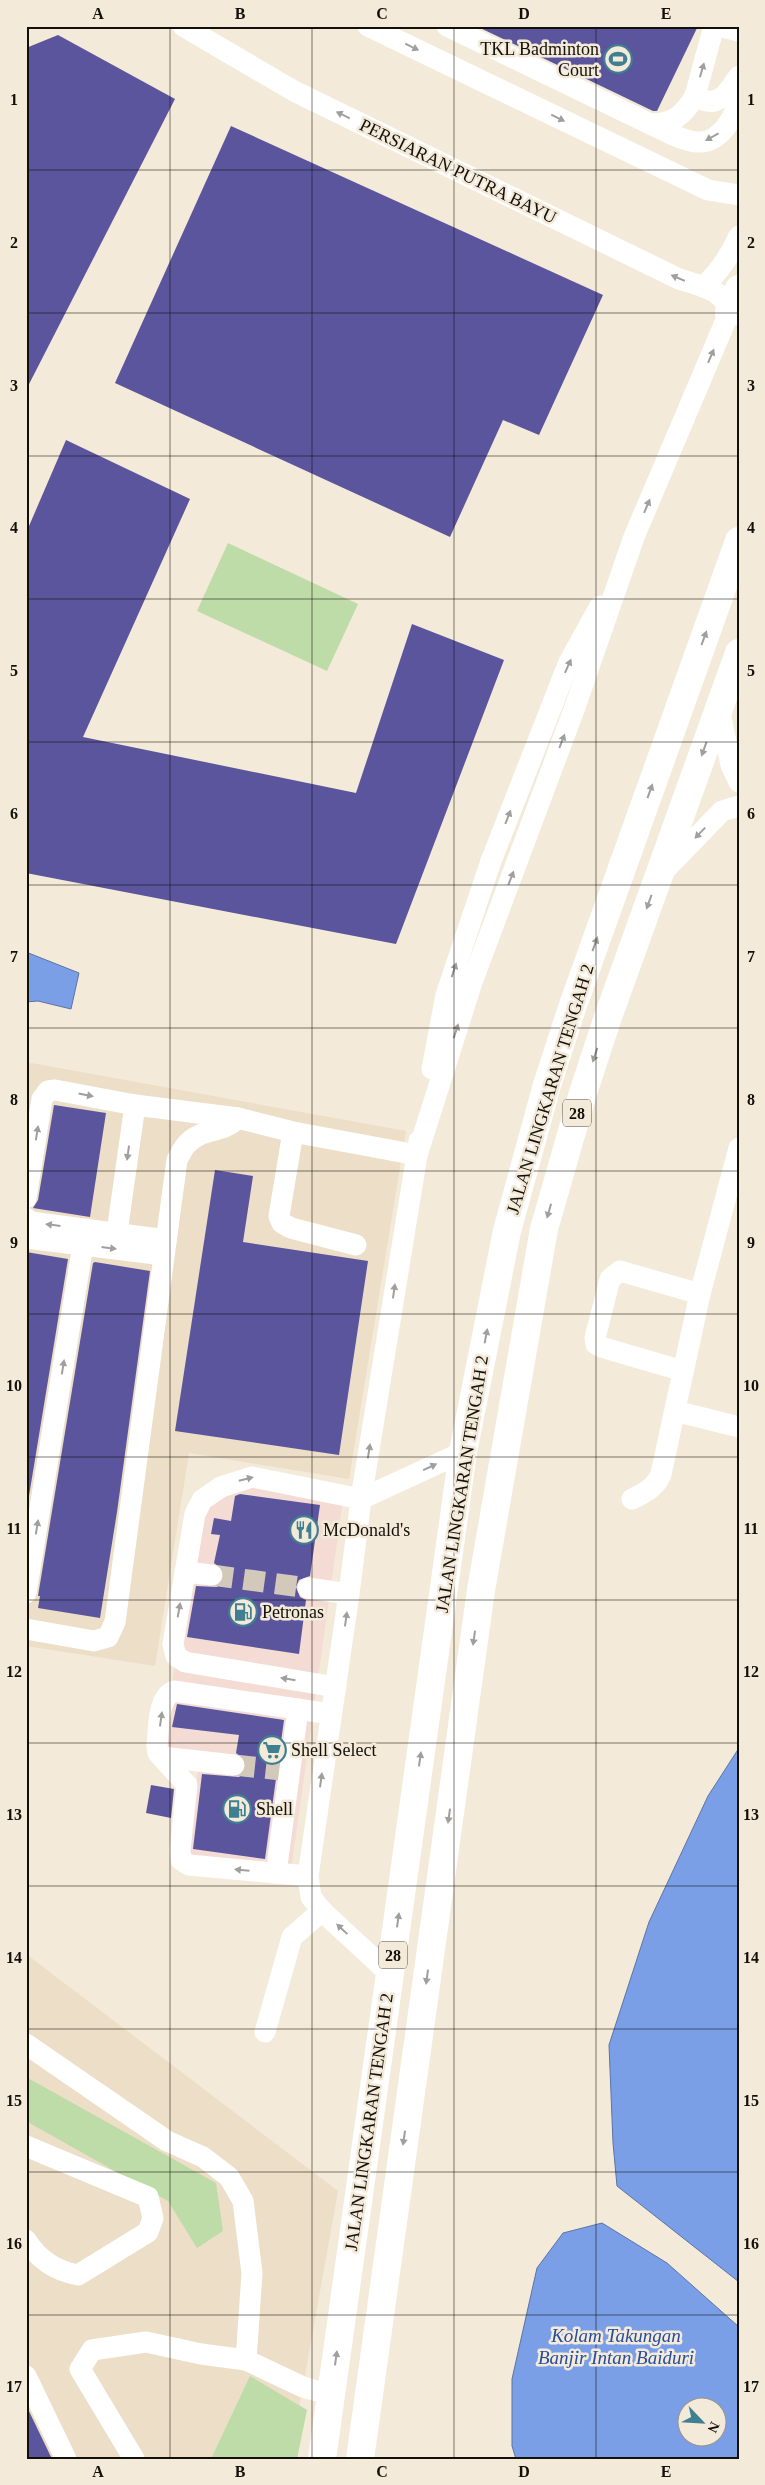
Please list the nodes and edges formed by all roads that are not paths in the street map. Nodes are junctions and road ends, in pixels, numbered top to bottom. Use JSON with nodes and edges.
{"nodes":[{"id":1,"x":183,"y":26,"type":"edge"},
{"id":2,"x":447,"y":26,"type":"edge"},
{"id":3,"x":716,"y":26,"type":"edge"},
{"id":4,"x":371,"y":27,"type":"edge"},
{"id":5,"x":739,"y":31,"type":"edge"},
{"id":6,"x":739,"y":76,"type":"edge"},
{"id":7,"x":695,"y":96,"type":"junction"},
{"id":8,"x":739,"y":99,"type":"edge"},
{"id":9,"x":650,"y":124,"type":"junction"},
{"id":10,"x":739,"y":194,"type":"edge"},
{"id":11,"x":739,"y":236,"type":"edge"},
{"id":12,"x":702,"y":287,"type":"junction"},
{"id":13,"x":734,"y":301,"type":"edge"},
{"id":14,"x":739,"y":542,"type":"edge"},
{"id":15,"x":739,"y":654,"type":"edge"},
{"id":16,"x":719,"y":709,"type":"junction"},
{"id":17,"x":739,"y":782,"type":"edge"},
{"id":18,"x":739,"y":806,"type":"edge"},
{"id":19,"x":658,"y":876,"type":"junction"},
{"id":20,"x":135,"y":1105,"type":"junction"},
{"id":21,"x":238,"y":1118,"type":"junction"},
{"id":22,"x":293,"y":1132,"type":"junction"},
{"id":23,"x":739,"y":1148,"type":"edge"},
{"id":24,"x":416,"y":1155,"type":"junction"},
{"id":25,"x":26,"y":1198,"type":"edge"},
{"id":26,"x":26,"y":1218,"type":"edge"},
{"id":27,"x":117,"y":1232,"type":"junction"},
{"id":28,"x":26,"y":1238,"type":"edge"},
{"id":29,"x":82,"y":1245,"type":"junction"},
{"id":30,"x":356,"y":1245,"type":"dead end"},
{"id":31,"x":165,"y":1247,"type":"junction"},
{"id":32,"x":700,"y":1294,"type":"junction"},
{"id":33,"x":683,"y":1371,"type":"junction"},
{"id":34,"x":675,"y":1411,"type":"junction"},
{"id":35,"x":739,"y":1427,"type":"edge"},
{"id":36,"x":463,"y":1452,"type":"junction"},
{"id":37,"x":632,"y":1498,"type":"dead end"},
{"id":38,"x":361,"y":1499,"type":"junction"},
{"id":39,"x":185,"y":1572,"type":"junction"},
{"id":40,"x":212,"y":1575,"type":"tunnel mouth"},
{"id":41,"x":308,"y":1588,"type":"tunnel mouth"},
{"id":42,"x":26,"y":1593,"type":"edge"},
{"id":43,"x":350,"y":1594,"type":"junction"},
{"id":44,"x":26,"y":1629,"type":"edge"},
{"id":45,"x":336,"y":1687,"type":"junction"},
{"id":46,"x":298,"y":1709,"type":"junction"},
{"id":47,"x":330,"y":1714,"type":"junction"},
{"id":48,"x":162,"y":1757,"type":"junction"},
{"id":49,"x":234,"y":1765,"type":"tunnel mouth"},
{"id":50,"x":276,"y":1873,"type":"junction"},
{"id":51,"x":308,"y":1876,"type":"junction"},
{"id":52,"x":322,"y":1911,"type":"junction"},
{"id":53,"x":390,"y":1974,"type":"junction"},
{"id":54,"x":265,"y":2032,"type":"dead end"},
{"id":55,"x":26,"y":2044,"type":"edge"},
{"id":56,"x":26,"y":2146,"type":"edge"},
{"id":57,"x":26,"y":2240,"type":"edge"},
{"id":58,"x":246,"y":2360,"type":"junction"},
{"id":59,"x":26,"y":2376,"type":"edge"},
{"id":60,"x":331,"y":2395,"type":"junction"},
{"id":61,"x":66,"y":2459,"type":"edge"},
{"id":62,"x":134,"y":2459,"type":"edge"},
{"id":63,"x":322,"y":2459,"type":"edge"},
{"id":64,"x":360,"y":2459,"type":"edge"}],
"edges":[{"from":12,"to":1,"type":"street","name":"PERSIARAN PUTRA BAYU","one_way":true},
{"from":2,"to":9,"type":"street"},
{"from":3,"to":5,"type":"street"},
{"from":7,"to":3,"type":"street","one_way":true},
{"from":4,"to":10,"type":"street","one_way":true},
{"from":6,"to":7,"type":"street"},
{"from":7,"to":9,"type":"street"},
{"from":8,"to":9,"type":"street","one_way":true},
{"from":11,"to":12,"type":"street"},
{"from":12,"to":13,"type":"street","name":"PERSIARAN PUTRA BAYU"},
{"from":24,"to":13,"type":"street","one_way":true},
{"from":36,"to":14,"type":"highway","name":"JALAN LINGKARAN TENGAH 2","number":"28","one_way":true},
{"from":15,"to":16,"type":"highway","name":"JALAN LINGKARAN TENGAH 2","number":"28"},
{"from":16,"to":17,"type":"street"},
{"from":16,"to":19,"type":"highway","name":"JALAN LINGKARAN TENGAH 2","number":"28","one_way":true},
{"from":18,"to":19,"type":"street","one_way":true},
{"from":19,"to":64,"type":"highway","name":"JALAN LINGKARAN TENGAH 2","number":"28","one_way":true},
{"from":20,"to":21,"type":"street"},
{"from":25,"to":20,"type":"street","one_way":true},
{"from":20,"to":27,"type":"street","one_way":true},
{"from":21,"to":22,"type":"street"},
{"from":21,"to":31,"type":"street"},
{"from":22,"to":24,"type":"street"},
{"from":22,"to":30,"type":"street"},
{"from":23,"to":32,"type":"street"},
{"from":38,"to":24,"type":"street","one_way":true},
{"from":27,"to":26,"type":"street","one_way":true},
{"from":27,"to":31,"type":"street"},
{"from":28,"to":29,"type":"street"},
{"from":29,"to":31,"type":"street","one_way":true},
{"from":42,"to":29,"type":"street","one_way":true},
{"from":31,"to":44,"type":"street"},
{"from":32,"to":33,"type":"street"},
{"from":32,"to":33,"type":"street"},
{"from":33,"to":34,"type":"street"},
{"from":34,"to":35,"type":"street"},
{"from":34,"to":37,"type":"street"},
{"from":38,"to":36,"type":"street","one_way":true},
{"from":53,"to":36,"type":"highway","name":"JALAN LINGKARAN TENGAH 2","number":"28","one_way":true},
{"from":39,"to":38,"type":"street","one_way":true},
{"from":38,"to":43,"type":"street"},
{"from":39,"to":40,"type":"street"},
{"from":45,"to":39,"type":"street","one_way":true},
{"from":41,"to":43,"type":"street"},
{"from":45,"to":43,"type":"street","one_way":true},
{"from":45,"to":47,"type":"street"},
{"from":46,"to":47,"type":"street"},
{"from":48,"to":46,"type":"street","one_way":true},
{"from":46,"to":50,"type":"street"},
{"from":51,"to":47,"type":"street","one_way":true},
{"from":48,"to":49,"type":"street"},
{"from":50,"to":48,"type":"street","one_way":true},
{"from":50,"to":51,"type":"street"},
{"from":51,"to":52,"type":"street"},
{"from":53,"to":52,"type":"street","one_way":true},
{"from":52,"to":54,"type":"street"},
{"from":60,"to":53,"type":"highway","name":"JALAN LINGKARAN TENGAH 2","number":"28","one_way":true},
{"from":55,"to":58,"type":"street"},
{"from":56,"to":57,"type":"street"},
{"from":58,"to":60,"type":"street"},
{"from":58,"to":62,"type":"street"},
{"from":59,"to":61,"type":"street"},
{"from":60,"to":63,"type":"highway","name":"JALAN LINGKARAN TENGAH 2","number":"28"}]}
